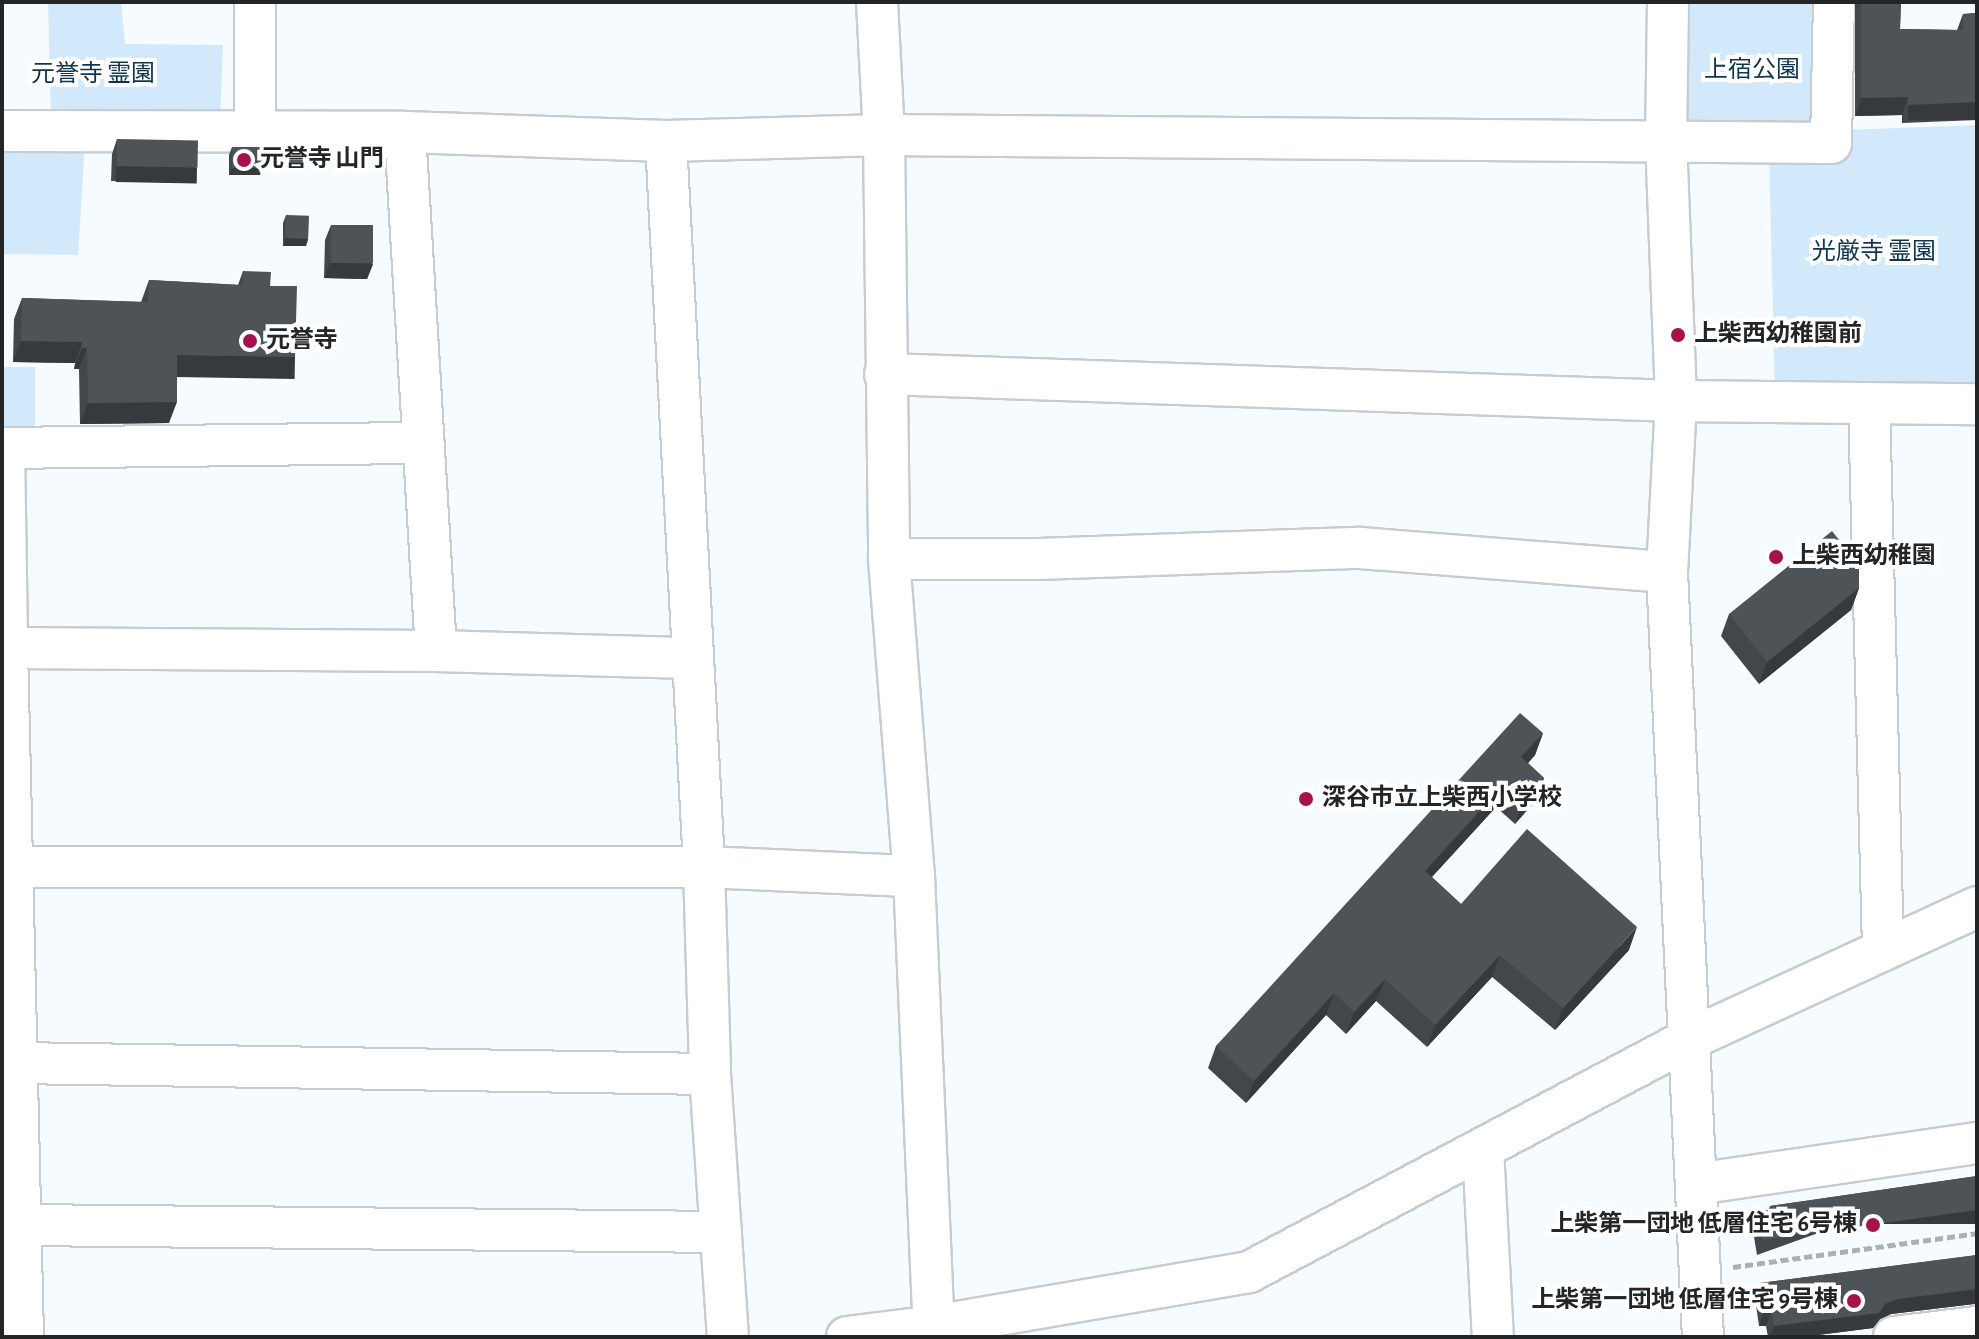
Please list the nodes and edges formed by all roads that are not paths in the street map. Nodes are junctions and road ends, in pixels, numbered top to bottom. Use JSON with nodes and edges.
{"nodes":[{"id":1,"x":255,"y":2,"type":"edge"},
{"id":2,"x":877,"y":2,"type":"edge"},
{"id":3,"x":1668,"y":2,"type":"edge"},
{"id":4,"x":1834,"y":2,"type":"edge"},
{"id":5,"x":2,"y":131,"type":"edge"},
{"id":6,"x":405,"y":132,"type":"junction"},
{"id":7,"x":255,"y":133,"type":"junction"},
{"id":8,"x":884,"y":135,"type":"junction"},
{"id":9,"x":1666,"y":139,"type":"junction"},
{"id":10,"x":666,"y":141,"type":"junction"},
{"id":11,"x":885,"y":374,"type":"junction"},
{"id":12,"x":1676,"y":401,"type":"junction"},
{"id":13,"x":1869,"y":403,"type":"junction"},
{"id":14,"x":1977,"y":404,"type":"edge"},
{"id":15,"x":423,"y":443,"type":"junction"},
{"id":16,"x":3,"y":448,"type":"edge"},
{"id":17,"x":889,"y":559,"type":"junction"},
{"id":18,"x":1667,"y":572,"type":"junction"},
{"id":19,"x":7,"y":648,"type":"junction"},
{"id":20,"x":436,"y":651,"type":"junction"},
{"id":21,"x":691,"y":658,"type":"junction"},
{"id":22,"x":7,"y":867,"type":"edge"},
{"id":23,"x":704,"y":867,"type":"junction"},
{"id":24,"x":914,"y":876,"type":"junction"},
{"id":25,"x":1977,"y":907,"type":"edge"},
{"id":26,"x":1883,"y":950,"type":"junction"},
{"id":27,"x":1688,"y":1040,"type":"junction"},
{"id":28,"x":16,"y":1063,"type":"junction"},
{"id":29,"x":710,"y":1074,"type":"junction"},
{"id":30,"x":1977,"y":1143,"type":"edge"},
{"id":31,"x":1483,"y":1149,"type":"junction"},
{"id":32,"x":1696,"y":1184,"type":"junction"},
{"id":33,"x":21,"y":1225,"type":"junction"},
{"id":34,"x":721,"y":1232,"type":"junction"},
{"id":35,"x":1977,"y":1327,"type":"edge"},
{"id":36,"x":934,"y":1330,"type":"edge"},
{"id":37,"x":23,"y":1337,"type":"edge"},
{"id":38,"x":728,"y":1337,"type":"edge"},
{"id":39,"x":847,"y":1337,"type":"edge"},
{"id":40,"x":1493,"y":1337,"type":"edge"},
{"id":41,"x":1703,"y":1337,"type":"edge"},
{"id":42,"x":1894,"y":1337,"type":"edge"}],
"edges":[{"from":1,"to":7,"type":"street"},
{"from":2,"to":8,"type":"street"},
{"from":3,"to":9,"type":"street"},
{"from":4,"to":9,"type":"street"},
{"from":5,"to":7,"type":"street"},
{"from":6,"to":7,"type":"street"},
{"from":6,"to":10,"type":"street"},
{"from":6,"to":15,"type":"street"},
{"from":8,"to":9,"type":"street"},
{"from":8,"to":10,"type":"street"},
{"from":8,"to":11,"type":"street"},
{"from":9,"to":12,"type":"street"},
{"from":10,"to":21,"type":"street"},
{"from":11,"to":12,"type":"street"},
{"from":11,"to":17,"type":"street"},
{"from":12,"to":13,"type":"street"},
{"from":12,"to":18,"type":"street"},
{"from":13,"to":14,"type":"street"},
{"from":13,"to":26,"type":"street"},
{"from":15,"to":16,"type":"street"},
{"from":15,"to":20,"type":"street"},
{"from":16,"to":19,"type":"street"},
{"from":17,"to":18,"type":"street"},
{"from":17,"to":24,"type":"street"},
{"from":18,"to":27,"type":"street"},
{"from":19,"to":20,"type":"street"},
{"from":19,"to":22,"type":"street"},
{"from":20,"to":21,"type":"street"},
{"from":21,"to":23,"type":"street"},
{"from":22,"to":23,"type":"street"},
{"from":22,"to":28,"type":"street"},
{"from":23,"to":24,"type":"street"},
{"from":23,"to":29,"type":"street"},
{"from":24,"to":36,"type":"street"},
{"from":25,"to":26,"type":"street"},
{"from":26,"to":27,"type":"street"},
{"from":27,"to":31,"type":"street"},
{"from":27,"to":32,"type":"street"},
{"from":28,"to":29,"type":"street"},
{"from":28,"to":33,"type":"street"},
{"from":29,"to":34,"type":"street"},
{"from":30,"to":32,"type":"street"},
{"from":31,"to":36,"type":"street"},
{"from":31,"to":40,"type":"street"},
{"from":32,"to":41,"type":"street"},
{"from":33,"to":34,"type":"street"},
{"from":33,"to":37,"type":"street"},
{"from":34,"to":38,"type":"street"},
{"from":35,"to":42,"type":"street"},
{"from":36,"to":39,"type":"street"}]}
